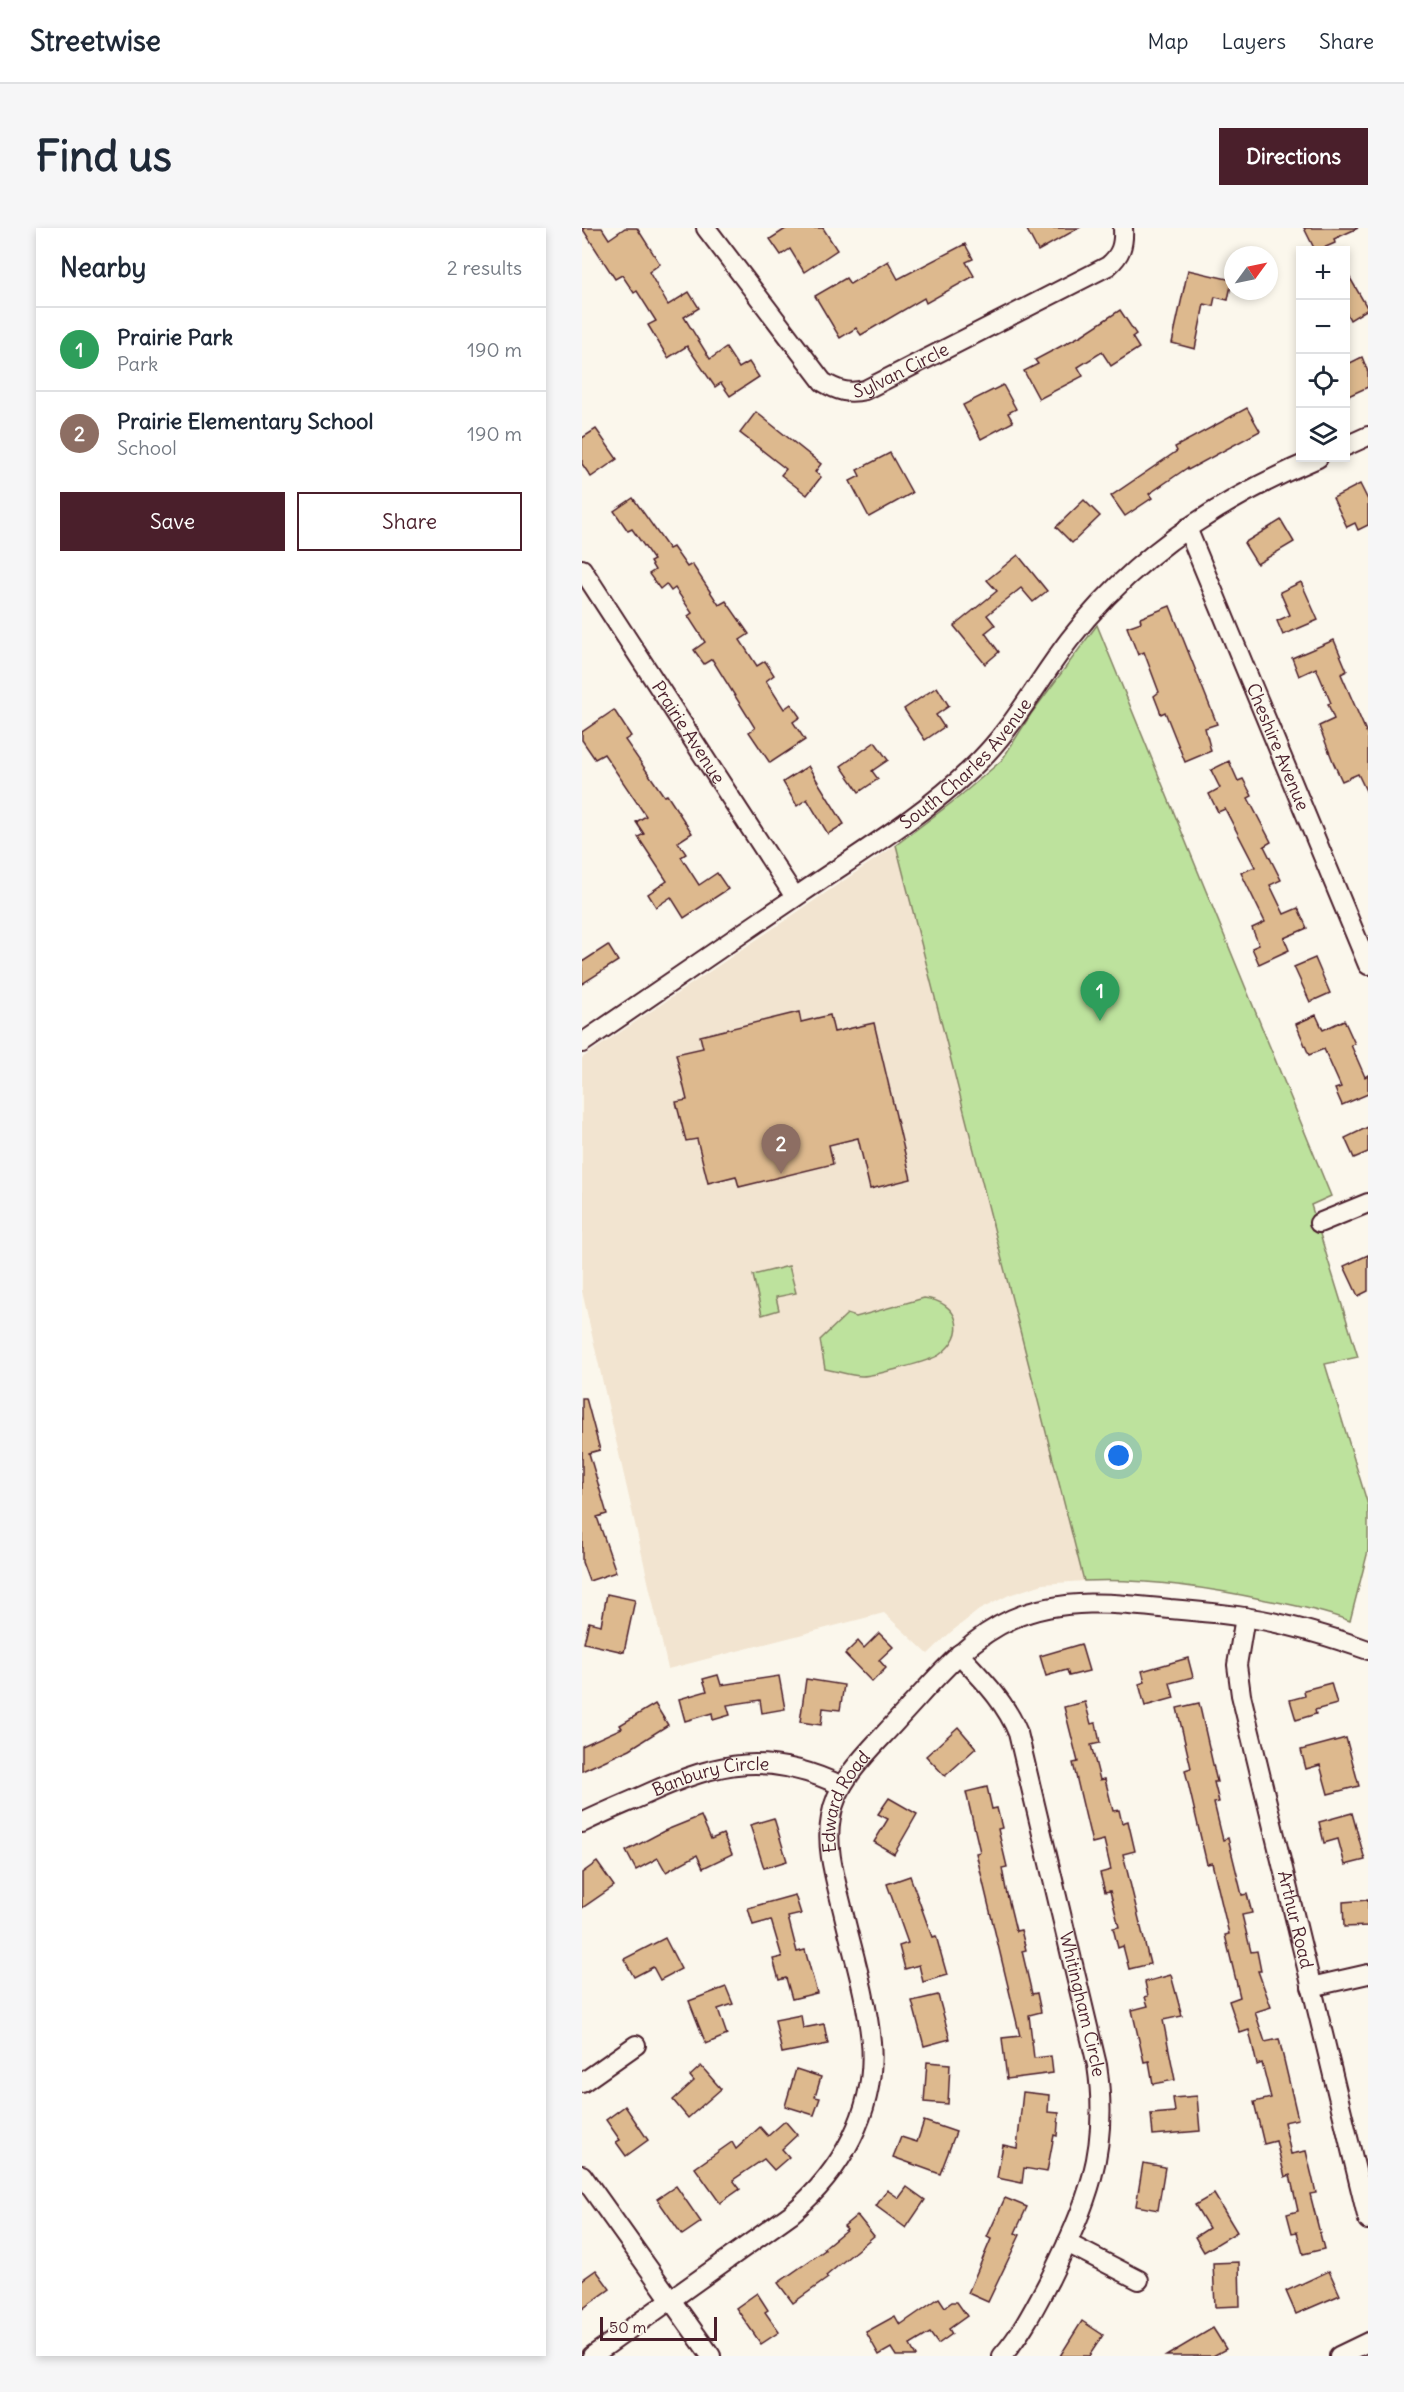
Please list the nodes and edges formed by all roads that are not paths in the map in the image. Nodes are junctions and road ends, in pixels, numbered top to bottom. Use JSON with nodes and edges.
{"nodes":[{"id":1,"x":706,"y":228,"type":"edge"},
{"id":2,"x":1123,"y":228,"type":"edge"},
{"id":3,"x":1368,"y":436,"type":"edge"},
{"id":4,"x":1350,"y":444,"type":"edge"},
{"id":5,"x":1309,"y":462,"type":"edge"},
{"id":6,"x":1187,"y":528,"type":"junction"},
{"id":7,"x":582,"y":569,"type":"edge"},
{"id":8,"x":795,"y":897,"type":"junction"},
{"id":9,"x":1368,"y":965,"type":"edge"},
{"id":10,"x":582,"y":1043,"type":"edge"},
{"id":11,"x":1368,"y":1203,"type":"edge"},
{"id":12,"x":1319,"y":1223,"type":"dead end"},
{"id":13,"x":1245,"y":1617,"type":"junction"},
{"id":14,"x":1368,"y":1650,"type":"edge"},
{"id":15,"x":959,"y":1654,"type":"junction"},
{"id":16,"x":842,"y":1786,"type":"junction"},
{"id":17,"x":582,"y":1823,"type":"edge"},
{"id":18,"x":1368,"y":1974,"type":"edge"},
{"id":19,"x":1311,"y":1987,"type":"junction"},
{"id":20,"x":636,"y":2044,"type":"dead end"},
{"id":21,"x":582,"y":2083,"type":"edge"},
{"id":22,"x":582,"y":2175,"type":"edge"},
{"id":23,"x":1368,"y":2220,"type":"edge"},
{"id":24,"x":1067,"y":2244,"type":"junction"},
{"id":25,"x":1139,"y":2280,"type":"dead end"},
{"id":26,"x":671,"y":2300,"type":"junction"},
{"id":27,"x":1368,"y":2342,"type":"edge"},
{"id":28,"x":592,"y":2356,"type":"edge"},
{"id":29,"x":711,"y":2356,"type":"edge"},
{"id":30,"x":1002,"y":2356,"type":"edge"},
{"id":31,"x":1339,"y":2356,"type":"edge"}],
"edges":[{"from":1,"to":2,"type":"street","name":"Sylvan Circle"},
{"from":3,"to":4,"type":"street"},
{"from":5,"to":6,"type":"street","name":"South Charles Avenue"},
{"from":6,"to":8,"type":"street","name":"South Charles Avenue"},
{"from":6,"to":9,"type":"street","name":"Cheshire Avenue"},
{"from":7,"to":8,"type":"street","name":"Prairie Avenue"},
{"from":8,"to":10,"type":"street","name":"South Charles Avenue"},
{"from":11,"to":12,"type":"street"},
{"from":13,"to":14,"type":"street","name":"Edward Road"},
{"from":13,"to":15,"type":"street","name":"Edward Road"},
{"from":13,"to":19,"type":"street","name":"Arthur Road"},
{"from":15,"to":16,"type":"street","name":"Edward Road"},
{"from":15,"to":24,"type":"street","name":"Whitingham Circle"},
{"from":16,"to":17,"type":"street","name":"Banbury Circle"},
{"from":16,"to":26,"type":"street","name":"Edward Road"},
{"from":18,"to":19,"type":"street"},
{"from":19,"to":23,"type":"street","name":"Arthur Road"},
{"from":20,"to":21,"type":"street"},
{"from":22,"to":26,"type":"street"},
{"from":24,"to":25,"type":"street"},
{"from":24,"to":30,"type":"street","name":"Whitingham Circle"},
{"from":26,"to":28,"type":"street","name":"Edward Road"},
{"from":26,"to":29,"type":"street"},
{"from":27,"to":31,"type":"street"}]}
